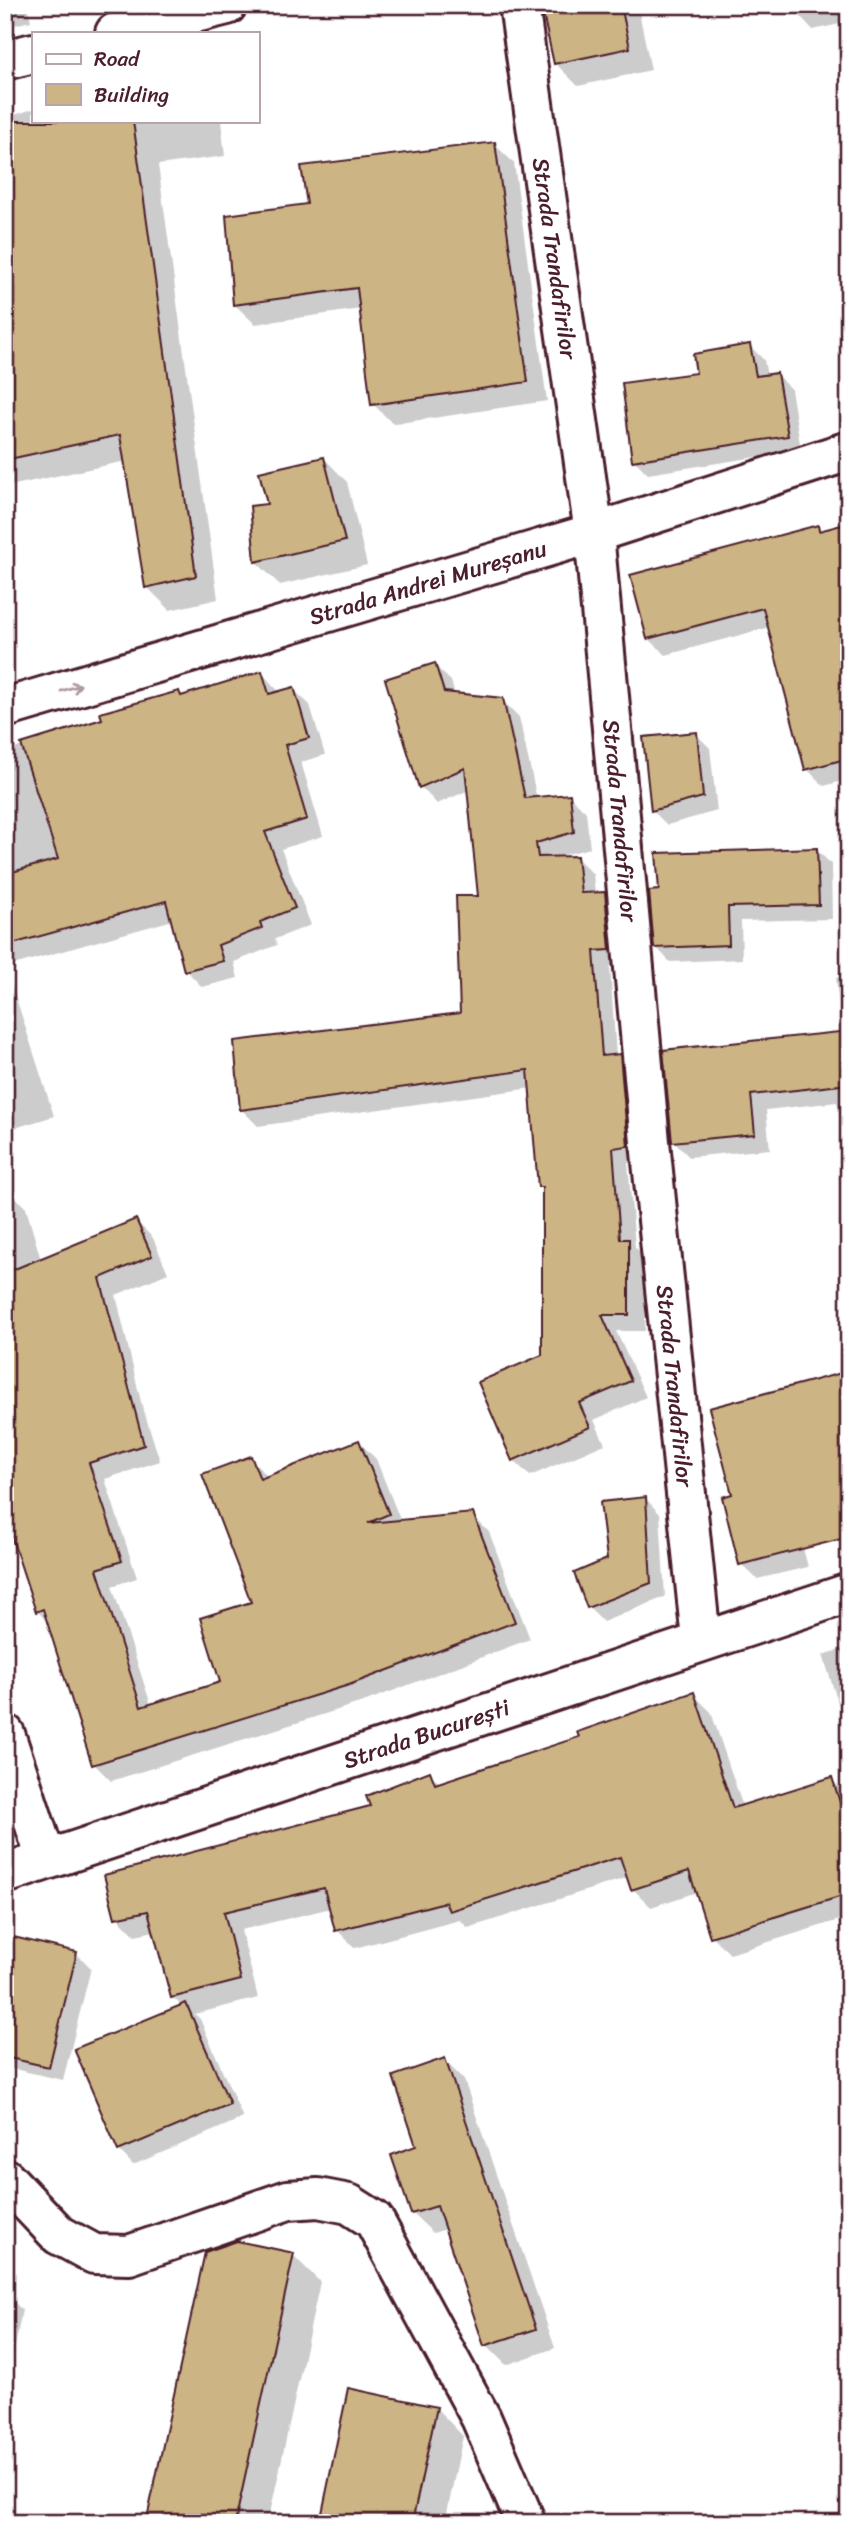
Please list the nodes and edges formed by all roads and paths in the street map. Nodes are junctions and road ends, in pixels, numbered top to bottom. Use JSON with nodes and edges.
{"nodes":[{"id":1,"x":227,"y":5,"type":"edge"},
{"id":2,"x":519,"y":5,"type":"edge"},
{"id":3,"x":119,"y":32,"type":"edge"},
{"id":4,"x":32,"y":54,"type":"edge"},
{"id":5,"x":5,"y":60,"type":"edge"},
{"id":6,"x":849,"y":451,"type":"edge"},
{"id":7,"x":594,"y":533,"type":"junction"},
{"id":8,"x":5,"y":708,"type":"edge"},
{"id":9,"x":849,"y":1593,"type":"edge"},
{"id":10,"x":701,"y":1640,"type":"junction"},
{"id":11,"x":5,"y":1734,"type":"edge"},
{"id":12,"x":46,"y":1859,"type":"junction"},
{"id":13,"x":5,"y":1874,"type":"edge"},
{"id":14,"x":5,"y":2178,"type":"edge"},
{"id":15,"x":526,"y":2523,"type":"edge"}],
"edges":[{"from":1,"to":3,"type":"street"},
{"from":2,"to":7,"type":"street","name":"Strada Trandafirilor"},
{"from":4,"to":5,"type":"street"},
{"from":6,"to":7,"type":"street","name":"Strada Andrei Mureșanu"},
{"from":8,"to":7,"type":"street","name":"Strada Andrei Mureșanu","one_way":true},
{"from":7,"to":10,"type":"street","name":"Strada Trandafirilor"},
{"from":9,"to":10,"type":"street","name":"Strada București"},
{"from":10,"to":12,"type":"street","name":"Strada București"},
{"from":11,"to":12,"type":"street"},
{"from":12,"to":13,"type":"street","name":"Strada București"},
{"from":14,"to":15,"type":"street"}]}
